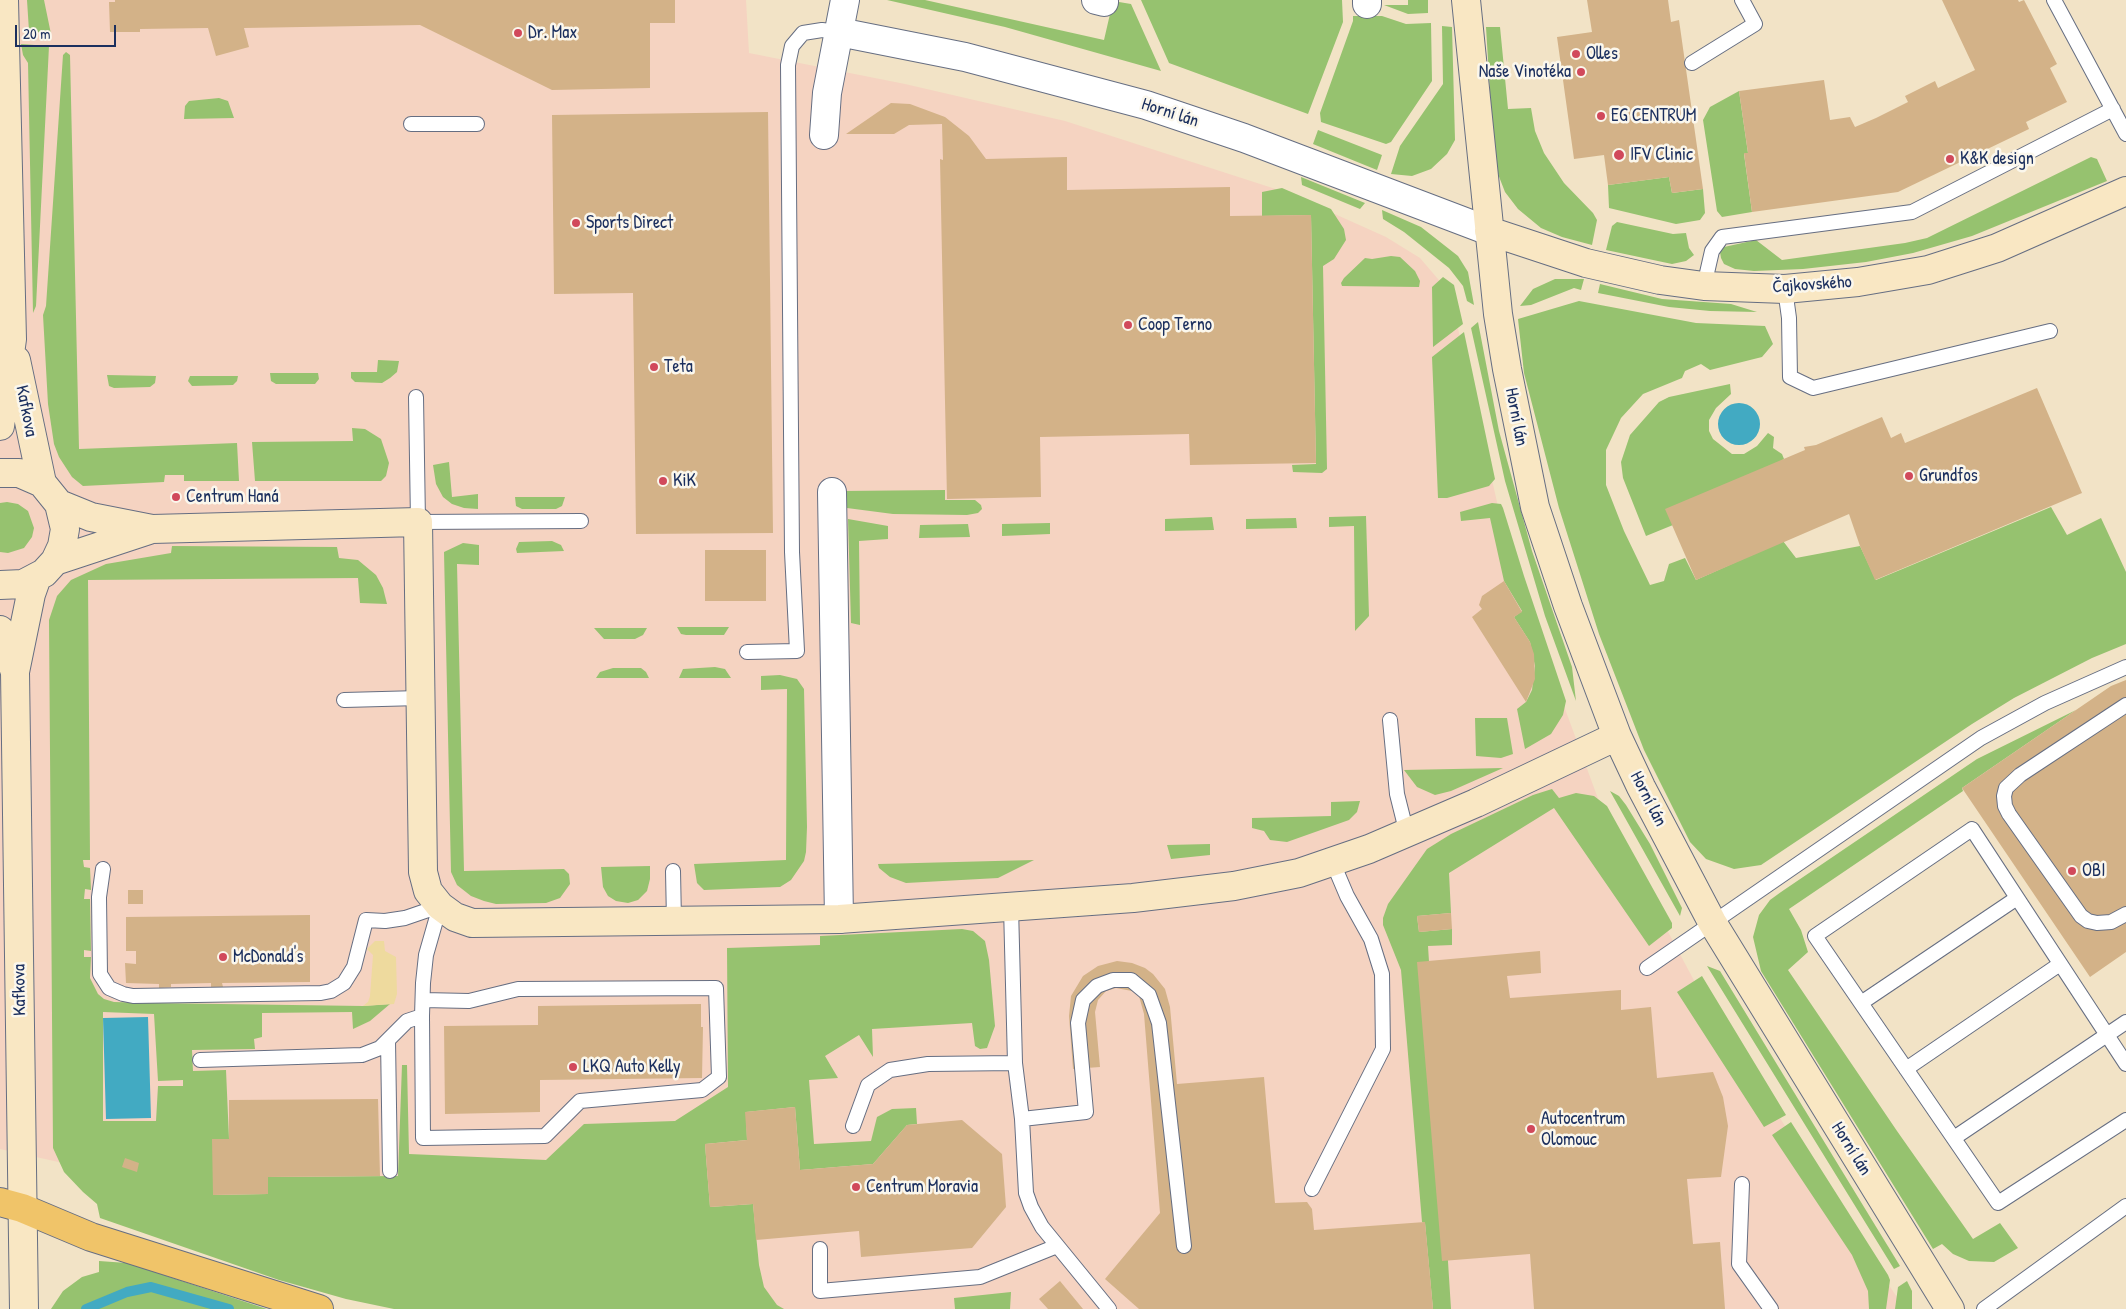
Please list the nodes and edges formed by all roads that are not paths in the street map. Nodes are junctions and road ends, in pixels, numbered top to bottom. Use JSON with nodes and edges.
{"nodes":[{"id":1,"x":4,"y":0,"type":"edge"},
{"id":2,"x":844,"y":0,"type":"edge"},
{"id":3,"x":1466,"y":0,"type":"edge"},
{"id":4,"x":1742,"y":0,"type":"edge"},
{"id":5,"x":2054,"y":0,"type":"edge"},
{"id":6,"x":839,"y":32,"type":"junction"},
{"id":7,"x":1692,"y":63,"type":"dead end"},
{"id":8,"x":2113,"y":109,"type":"junction"},
{"id":9,"x":411,"y":124,"type":"dead end"},
{"id":10,"x":477,"y":124,"type":"dead end"},
{"id":11,"x":2126,"y":134,"type":"edge"},
{"id":12,"x":824,"y":135,"type":"dead end"},
{"id":13,"x":2125,"y":193,"type":"edge"},
{"id":14,"x":1489,"y":231,"type":"junction"},
{"id":15,"x":1704,"y":286,"type":"junction"},
{"id":16,"x":1785,"y":289,"type":"junction"},
{"id":17,"x":2050,"y":331,"type":"dead end"},
{"id":18,"x":12,"y":339,"type":"junction"},
{"id":19,"x":416,"y":397,"type":"dead end"},
{"id":20,"x":0,"y":426,"type":"edge"},
{"id":21,"x":0,"y":473,"type":"edge"},
{"id":22,"x":42,"y":483,"type":"junction"},
{"id":23,"x":832,"y":492,"type":"dead end"},
{"id":24,"x":59,"y":504,"type":"junction"},
{"id":25,"x":581,"y":521,"type":"dead end"},
{"id":26,"x":418,"y":522,"type":"junction"},
{"id":27,"x":152,"y":529,"type":"junction"},
{"id":28,"x":46,"y":569,"type":"junction"},
{"id":29,"x":0,"y":585,"type":"edge"},
{"id":30,"x":0,"y":630,"type":"edge"},
{"id":31,"x":747,"y":652,"type":"dead end"},
{"id":32,"x":2126,"y":666,"type":"edge"},
{"id":33,"x":16,"y":672,"type":"junction"},
{"id":34,"x":420,"y":698,"type":"junction"},
{"id":35,"x":344,"y":700,"type":"dead end"},
{"id":36,"x":2126,"y":705,"type":"edge"},
{"id":37,"x":1390,"y":720,"type":"dead end"},
{"id":38,"x":1617,"y":736,"type":"junction"},
{"id":39,"x":1407,"y":834,"type":"junction"},
{"id":40,"x":1333,"y":863,"type":"junction"},
{"id":41,"x":103,"y":869,"type":"dead end"},
{"id":42,"x":673,"y":871,"type":"dead end"},
{"id":43,"x":2017,"y":898,"type":"junction"},
{"id":44,"x":440,"y":906,"type":"junction"},
{"id":45,"x":1011,"y":907,"type":"junction"},
{"id":46,"x":2126,"y":914,"type":"edge"},
{"id":47,"x":839,"y":919,"type":"junction"},
{"id":48,"x":674,"y":921,"type":"junction"},
{"id":49,"x":1712,"y":922,"type":"junction"},
{"id":50,"x":2060,"y":964,"type":"junction"},
{"id":51,"x":1647,"y":968,"type":"dead end"},
{"id":52,"x":423,"y":1000,"type":"junction"},
{"id":53,"x":1861,"y":1003,"type":"junction"},
{"id":54,"x":422,"y":1016,"type":"junction"},
{"id":55,"x":2126,"y":1022,"type":"edge"},
{"id":56,"x":2107,"y":1035,"type":"junction"},
{"id":57,"x":388,"y":1040,"type":"junction"},
{"id":58,"x":200,"y":1060,"type":"dead end"},
{"id":59,"x":1015,"y":1062,"type":"junction"},
{"id":60,"x":2126,"y":1064,"type":"edge"},
{"id":61,"x":1906,"y":1069,"type":"junction"},
{"id":62,"x":1022,"y":1119,"type":"junction"},
{"id":63,"x":2126,"y":1120,"type":"edge"},
{"id":64,"x":853,"y":1126,"type":"dead end"},
{"id":65,"x":1954,"y":1138,"type":"junction"},
{"id":66,"x":390,"y":1171,"type":"dead end"},
{"id":67,"x":1742,"y":1184,"type":"dead end"},
{"id":68,"x":1312,"y":1189,"type":"dead end"},
{"id":69,"x":11,"y":1205,"type":"edge"},
{"id":70,"x":2126,"y":1206,"type":"edge"},
{"id":71,"x":1057,"y":1246,"type":"junction"},
{"id":72,"x":1184,"y":1246,"type":"dead end"},
{"id":73,"x":820,"y":1249,"type":"dead end"},
{"id":74,"x":24,"y":1309,"type":"edge"},
{"id":75,"x":319,"y":1309,"type":"edge"},
{"id":76,"x":1109,"y":1309,"type":"edge"},
{"id":77,"x":1771,"y":1309,"type":"edge"},
{"id":78,"x":1950,"y":1309,"type":"edge"},
{"id":79,"x":1984,"y":1309,"type":"edge"}],
"edges":[{"from":1,"to":18,"type":"street","name":"Kafkova"},
{"from":2,"to":6,"type":"street"},
{"from":3,"to":14,"type":"street","name":"Horní lán"},
{"from":4,"to":7,"type":"lane"},
{"from":5,"to":8,"type":"lane"},
{"from":6,"to":12,"type":"street"},
{"from":6,"to":14,"type":"street","name":"Horní lán"},
{"from":6,"to":31,"type":"lane"},
{"from":8,"to":11,"type":"lane"},
{"from":8,"to":15,"type":"lane"},
{"from":9,"to":10,"type":"lane"},
{"from":13,"to":16,"type":"street","name":"Čajkovského"},
{"from":14,"to":15,"type":"street","name":"Čajkovského"},
{"from":14,"to":38,"type":"street","name":"Horní lán"},
{"from":15,"to":16,"type":"street","name":"Čajkovského"},
{"from":16,"to":17,"type":"lane"},
{"from":18,"to":20,"type":"street","name":"Kafkova"},
{"from":18,"to":22,"type":"street","name":"Kafkova"},
{"from":19,"to":26,"type":"lane"},
{"from":21,"to":22,"type":"street","name":"Kafkova"},
{"from":22,"to":24,"type":"street","name":"Kafkova"},
{"from":23,"to":47,"type":"street"},
{"from":24,"to":27,"type":"street"},
{"from":24,"to":28,"type":"street","name":"Kafkova"},
{"from":25,"to":26,"type":"lane"},
{"from":26,"to":27,"type":"street"},
{"from":26,"to":34,"type":"street"},
{"from":27,"to":28,"type":"street"},
{"from":28,"to":29,"type":"street"},
{"from":28,"to":33,"type":"street","name":"Kafkova"},
{"from":30,"to":33,"type":"street","name":"Kafkova"},
{"from":32,"to":49,"type":"lane"},
{"from":33,"to":69,"type":"street","name":"Kafkova"},
{"from":34,"to":35,"type":"lane"},
{"from":34,"to":44,"type":"street"},
{"from":36,"to":46,"type":"lane"},
{"from":37,"to":39,"type":"lane"},
{"from":38,"to":39,"type":"street"},
{"from":38,"to":49,"type":"street","name":"Horní lán"},
{"from":39,"to":40,"type":"street"},
{"from":40,"to":45,"type":"street"},
{"from":40,"to":68,"type":"lane"},
{"from":41,"to":44,"type":"lane"},
{"from":42,"to":48,"type":"lane"},
{"from":43,"to":50,"type":"lane"},
{"from":43,"to":53,"type":"lane"},
{"from":43,"to":53,"type":"lane"},
{"from":44,"to":48,"type":"street"},
{"from":44,"to":52,"type":"lane"},
{"from":45,"to":47,"type":"street"},
{"from":45,"to":59,"type":"lane"},
{"from":47,"to":48,"type":"street"},
{"from":49,"to":51,"type":"lane"},
{"from":49,"to":78,"type":"street","name":"Horní lán"},
{"from":50,"to":56,"type":"lane"},
{"from":50,"to":61,"type":"lane"},
{"from":52,"to":54,"type":"lane"},
{"from":52,"to":54,"type":"lane"},
{"from":53,"to":61,"type":"lane"},
{"from":54,"to":57,"type":"lane"},
{"from":55,"to":56,"type":"lane"},
{"from":56,"to":60,"type":"lane"},
{"from":56,"to":65,"type":"lane"},
{"from":57,"to":58,"type":"lane"},
{"from":57,"to":66,"type":"lane"},
{"from":59,"to":62,"type":"lane"},
{"from":59,"to":64,"type":"lane"},
{"from":61,"to":65,"type":"lane"},
{"from":62,"to":71,"type":"lane"},
{"from":62,"to":72,"type":"lane"},
{"from":63,"to":65,"type":"lane"},
{"from":67,"to":77,"type":"lane"},
{"from":69,"to":74,"type":"street","name":"Kafkova"},
{"from":69,"to":75,"type":"main road"},
{"from":70,"to":79,"type":"lane"},
{"from":71,"to":73,"type":"lane"},
{"from":71,"to":76,"type":"lane"}]}
